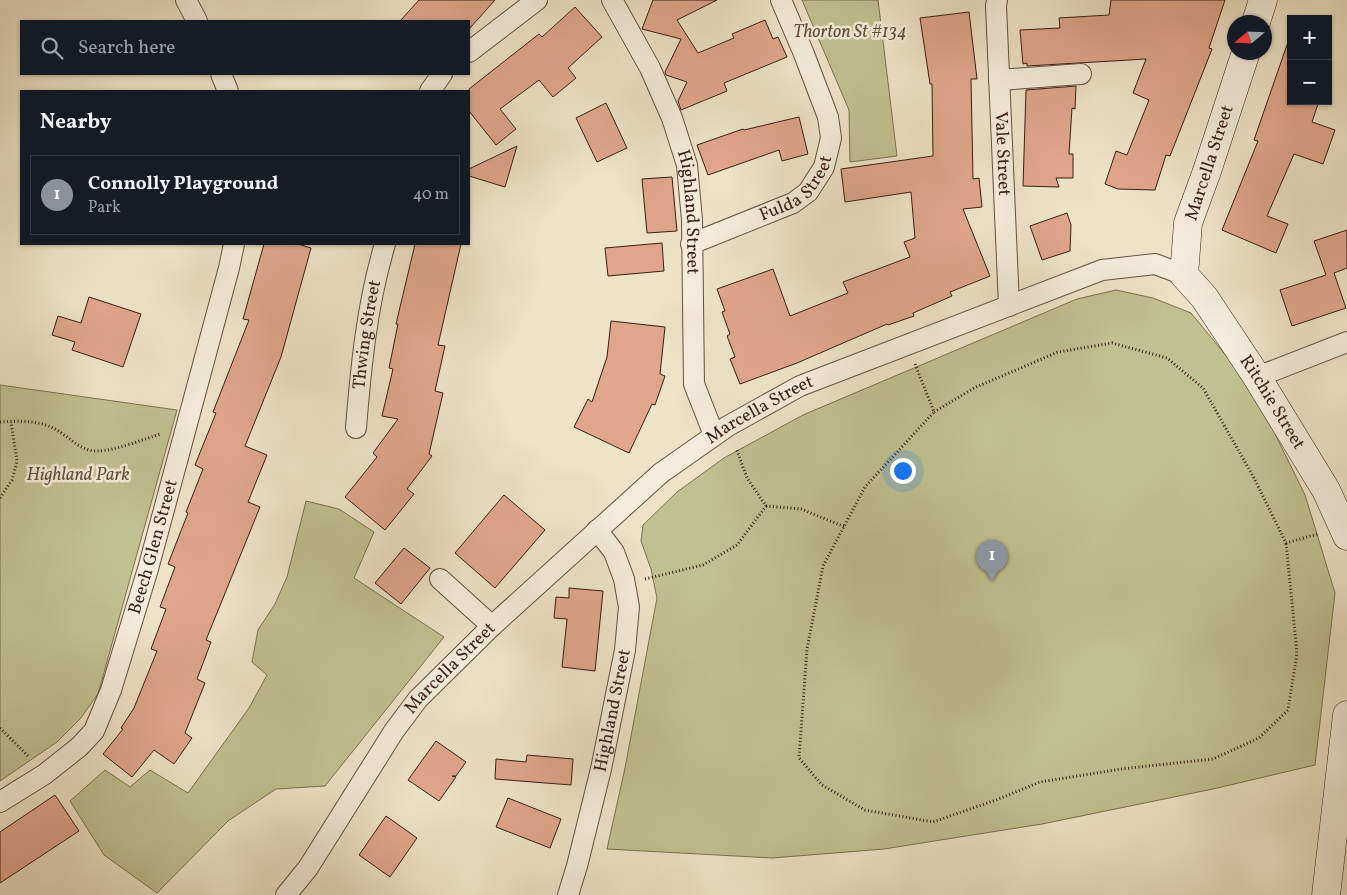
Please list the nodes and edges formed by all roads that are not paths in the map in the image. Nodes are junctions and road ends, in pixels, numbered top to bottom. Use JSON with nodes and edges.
{"nodes":[{"id":1,"x":186,"y":0,"type":"edge"},
{"id":2,"x":537,"y":0,"type":"edge"},
{"id":3,"x":612,"y":0,"type":"edge"},
{"id":4,"x":781,"y":0,"type":"edge"},
{"id":5,"x":997,"y":0,"type":"edge"},
{"id":6,"x":1263,"y":0,"type":"edge"},
{"id":7,"x":1258,"y":15,"type":"edge"},
{"id":8,"x":196,"y":20,"type":"edge"},
{"id":9,"x":470,"y":51,"type":"edge"},
{"id":10,"x":1243,"y":60,"type":"edge"},
{"id":11,"x":1080,"y":74,"type":"dead end"},
{"id":12,"x":221,"y":75,"type":"edge"},
{"id":13,"x":441,"y":75,"type":"edge"},
{"id":14,"x":999,"y":80,"type":"junction"},
{"id":15,"x":228,"y":90,"type":"edge"},
{"id":16,"x":431,"y":90,"type":"edge"},
{"id":17,"x":691,"y":244,"type":"junction"},
{"id":18,"x":234,"y":245,"type":"edge"},
{"id":19,"x":385,"y":245,"type":"edge"},
{"id":20,"x":1184,"y":275,"type":"junction"},
{"id":21,"x":1009,"y":306,"type":"junction"},
{"id":22,"x":1347,"y":342,"type":"edge"},
{"id":23,"x":1257,"y":377,"type":"junction"},
{"id":24,"x":356,"y":428,"type":"dead end"},
{"id":25,"x":721,"y":431,"type":"junction"},
{"id":26,"x":598,"y":530,"type":"junction"},
{"id":27,"x":1345,"y":532,"type":"edge"},
{"id":28,"x":440,"y":580,"type":"dead end"},
{"id":29,"x":492,"y":626,"type":"junction"},
{"id":30,"x":1347,"y":715,"type":"edge"},
{"id":31,"x":0,"y":802,"type":"edge"},
{"id":32,"x":286,"y":895,"type":"edge"},
{"id":33,"x":568,"y":895,"type":"edge"},
{"id":34,"x":1326,"y":895,"type":"edge"}],
"edges":[{"from":1,"to":8,"type":"street"},
{"from":2,"to":9,"type":"street"},
{"from":3,"to":17,"type":"street","name":"Highland Street"},
{"from":4,"to":17,"type":"street","name":"Fulda Street"},
{"from":5,"to":14,"type":"street","name":"Vale Street"},
{"from":6,"to":7,"type":"street"},
{"from":10,"to":20,"type":"street","name":"Marcella Street"},
{"from":11,"to":14,"type":"street"},
{"from":12,"to":15,"type":"street"},
{"from":13,"to":16,"type":"street"},
{"from":14,"to":21,"type":"street","name":"Vale Street"},
{"from":17,"to":25,"type":"street","name":"Highland Street"},
{"from":18,"to":31,"type":"street","name":"Beech Glen Street"},
{"from":19,"to":24,"type":"street","name":"Thwing Street"},
{"from":20,"to":21,"type":"street","name":"Marcella Street"},
{"from":20,"to":23,"type":"street","name":"Ritchie Street"},
{"from":21,"to":25,"type":"street","name":"Marcella Street"},
{"from":22,"to":23,"type":"street"},
{"from":23,"to":27,"type":"street","name":"Ritchie Street"},
{"from":25,"to":26,"type":"street","name":"Marcella Street"},
{"from":26,"to":29,"type":"street","name":"Marcella Street"},
{"from":26,"to":33,"type":"street","name":"Highland Street"},
{"from":28,"to":29,"type":"street"},
{"from":29,"to":32,"type":"street","name":"Marcella Street"},
{"from":30,"to":34,"type":"street"}]}
